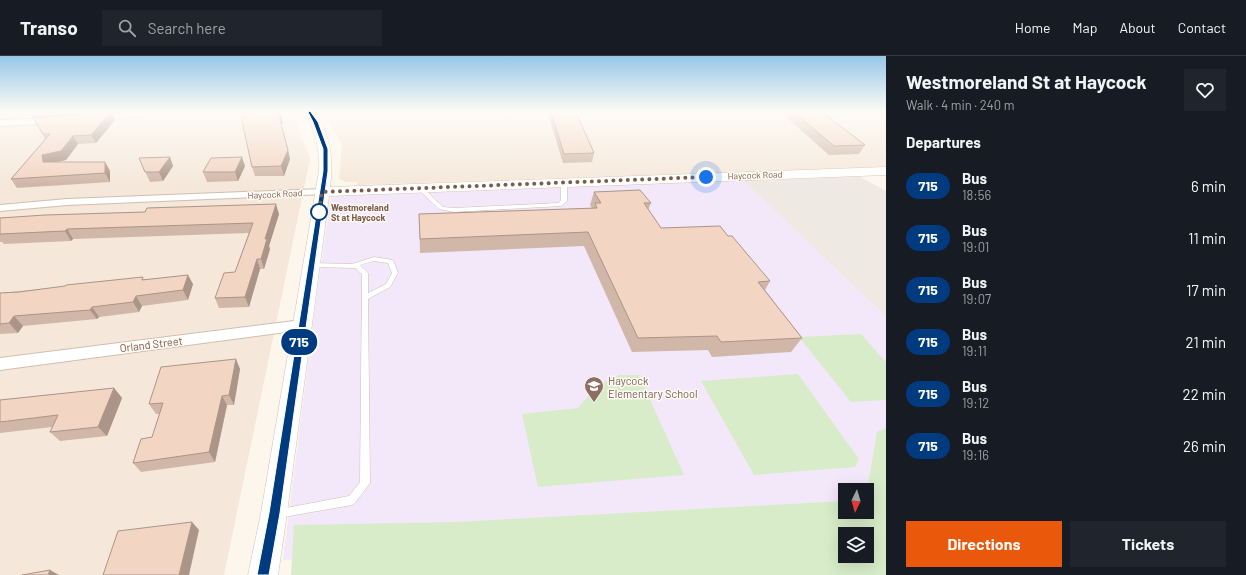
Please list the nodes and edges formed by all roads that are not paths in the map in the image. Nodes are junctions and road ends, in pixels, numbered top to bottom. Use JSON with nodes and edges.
{"nodes":[{"id":1,"x":321,"y":136,"type":"edge"},
{"id":2,"x":886,"y":171,"type":"edge"},
{"id":3,"x":564,"y":182,"type":"junction"},
{"id":4,"x":419,"y":187,"type":"junction"},
{"id":5,"x":322,"y":192,"type":"junction"},
{"id":6,"x":0,"y":208,"type":"edge"},
{"id":7,"x":311,"y":265,"type":"junction"},
{"id":8,"x":351,"y":266,"type":"junction"},
{"id":9,"x":365,"y":298,"type":"junction"},
{"id":10,"x":302,"y":325,"type":"junction"},
{"id":11,"x":0,"y":364,"type":"edge"},
{"id":12,"x":274,"y":513,"type":"junction"},
{"id":13,"x":263,"y":575,"type":"edge"}],
"edges":[{"from":1,"to":5,"type":"main road"},
{"from":2,"to":3,"type":"main road","name":"Haycock Road"},
{"from":3,"to":4,"type":"main road","name":"Haycock Road"},
{"from":3,"to":4,"type":"lane"},
{"from":4,"to":5,"type":"main road","name":"Haycock Road"},
{"from":5,"to":6,"type":"street","name":"Haycock Road"},
{"from":5,"to":7,"type":"main road"},
{"from":7,"to":8,"type":"lane"},
{"from":7,"to":10,"type":"main road"},
{"from":8,"to":9,"type":"lane"},
{"from":8,"to":9,"type":"lane"},
{"from":9,"to":12,"type":"lane"},
{"from":10,"to":11,"type":"street","name":"Orland Street"},
{"from":10,"to":12,"type":"main road"},
{"from":12,"to":13,"type":"main road"}]}
